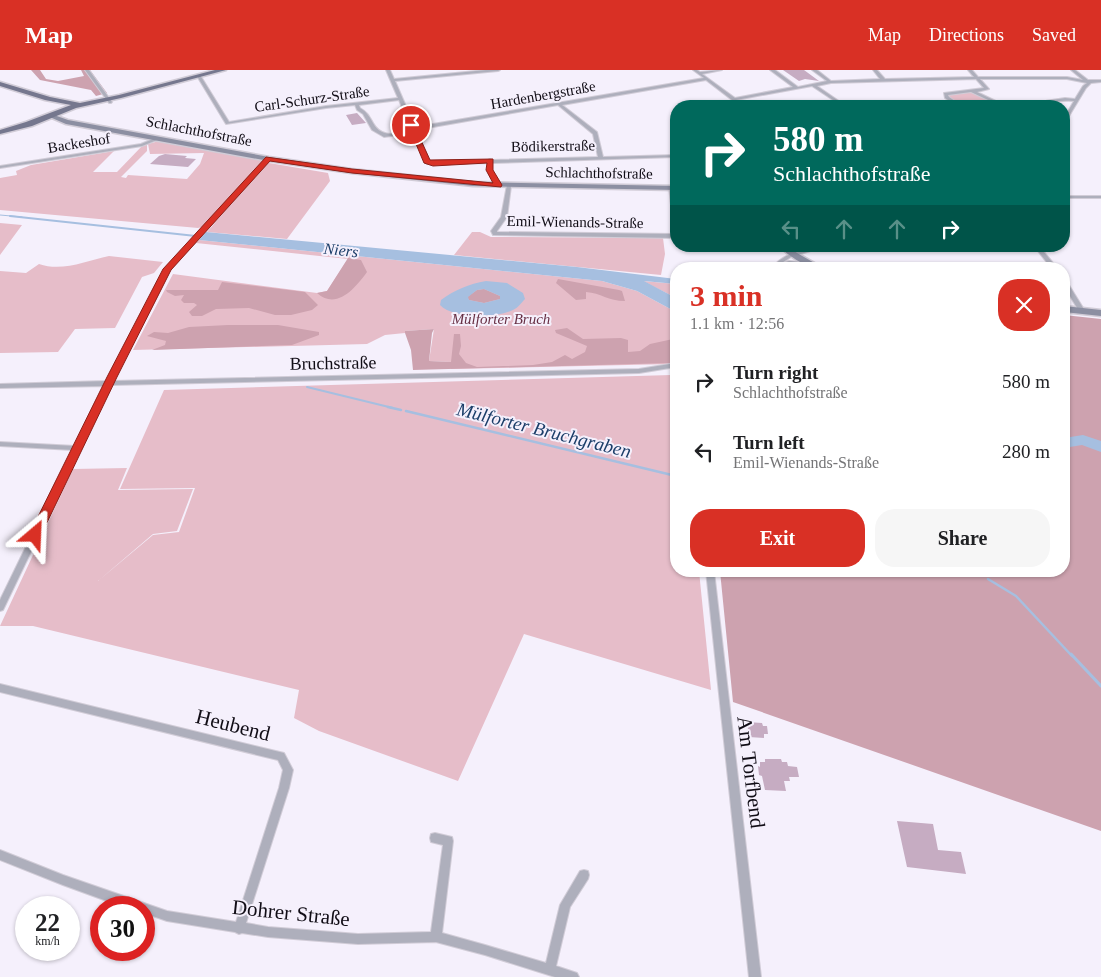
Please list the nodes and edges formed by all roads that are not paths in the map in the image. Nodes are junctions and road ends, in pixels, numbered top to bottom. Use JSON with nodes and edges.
{"nodes":[{"id":1,"x":87,"y":70,"type":"edge"},
{"id":2,"x":223,"y":70,"type":"edge"},
{"id":3,"x":232,"y":70,"type":"edge"},
{"id":4,"x":388,"y":70,"type":"edge"},
{"id":5,"x":498,"y":70,"type":"edge"},
{"id":6,"x":720,"y":70,"type":"edge"},
{"id":7,"x":772,"y":70,"type":"edge"},
{"id":8,"x":814,"y":70,"type":"edge"},
{"id":9,"x":875,"y":70,"type":"edge"},
{"id":10,"x":970,"y":70,"type":"edge"},
{"id":11,"x":1073,"y":70,"type":"edge"},
{"id":12,"x":471,"y":71,"type":"edge"},
{"id":13,"x":697,"y":71,"type":"edge"},
{"id":14,"x":200,"y":77,"type":"junction"},
{"id":15,"x":976,"y":78,"type":"junction"},
{"id":16,"x":706,"y":79,"type":"junction"},
{"id":17,"x":393,"y":80,"type":"junction"},
{"id":18,"x":883,"y":80,"type":"junction"},
{"id":19,"x":1101,"y":81,"type":"edge"},
{"id":20,"x":830,"y":82,"type":"junction"},
{"id":21,"x":1090,"y":82,"type":"junction"},
{"id":22,"x":0,"y":86,"type":"edge"},
{"id":23,"x":814,"y":86,"type":"junction"},
{"id":24,"x":797,"y":88,"type":"junction"},
{"id":25,"x":972,"y":91,"type":"junction"},
{"id":26,"x":40,"y":96,"type":"junction"},
{"id":27,"x":400,"y":98,"type":"junction"},
{"id":28,"x":734,"y":99,"type":"joint"},
{"id":29,"x":835,"y":100,"type":"edge"},
{"id":30,"x":950,"y":100,"type":"edge"},
{"id":31,"x":991,"y":100,"type":"edge"},
{"id":32,"x":1058,"y":100,"type":"edge"},
{"id":33,"x":1077,"y":100,"type":"junction"},
{"id":34,"x":109,"y":101,"type":"junction"},
{"id":35,"x":94,"y":102,"type":"junction"},
{"id":36,"x":356,"y":103,"type":"junction"},
{"id":37,"x":559,"y":104,"type":"junction"},
{"id":38,"x":1070,"y":111,"type":"edge"},
{"id":39,"x":56,"y":115,"type":"junction"},
{"id":40,"x":413,"y":130,"type":"junction"},
{"id":41,"x":0,"y":132,"type":"edge"},
{"id":42,"x":160,"y":138,"type":"junction"},
{"id":43,"x":670,"y":156,"type":"edge"},
{"id":44,"x":269,"y":158,"type":"junction"},
{"id":45,"x":601,"y":158,"type":"junction"},
{"id":46,"x":490,"y":160,"type":"junction"},
{"id":47,"x":0,"y":167,"type":"edge"},
{"id":48,"x":498,"y":185,"type":"junction"},
{"id":49,"x":509,"y":186,"type":"junction"},
{"id":50,"x":670,"y":188,"type":"edge"},
{"id":51,"x":1070,"y":197,"type":"edge"},
{"id":52,"x":1101,"y":197,"type":"edge"},
{"id":53,"x":670,"y":236,"type":"edge"},
{"id":54,"x":791,"y":252,"type":"edge"},
{"id":55,"x":802,"y":252,"type":"edge"},
{"id":56,"x":1041,"y":252,"type":"edge"},
{"id":57,"x":794,"y":254,"type":"junction"},
{"id":58,"x":780,"y":262,"type":"edge"},
{"id":59,"x":806,"y":262,"type":"edge"},
{"id":60,"x":1049,"y":262,"type":"edge"},
{"id":61,"x":1070,"y":292,"type":"edge"},
{"id":62,"x":1070,"y":310,"type":"edge"},
{"id":63,"x":1082,"y":311,"type":"junction"},
{"id":64,"x":1101,"y":313,"type":"edge"},
{"id":65,"x":670,"y":367,"type":"edge"},
{"id":66,"x":109,"y":383,"type":"junction"},
{"id":67,"x":0,"y":386,"type":"edge"},
{"id":68,"x":0,"y":444,"type":"edge"},
{"id":69,"x":77,"y":448,"type":"junction"},
{"id":70,"x":711,"y":577,"type":"edge"},
{"id":71,"x":0,"y":608,"type":"edge"},
{"id":72,"x":0,"y":688,"type":"edge"},
{"id":73,"x":434,"y":838,"type":"dead end"},
{"id":74,"x":0,"y":855,"type":"edge"},
{"id":75,"x":584,"y":875,"type":"dead end"},
{"id":76,"x":109,"y":896,"type":"edge"},
{"id":77,"x":155,"y":912,"type":"edge"},
{"id":78,"x":239,"y":929,"type":"junction"},
{"id":79,"x":436,"y":937,"type":"junction"},
{"id":80,"x":550,"y":969,"type":"junction"},
{"id":81,"x":572,"y":977,"type":"edge"},
{"id":82,"x":755,"y":977,"type":"edge"}],
"edges":[{"from":1,"to":34,"type":"street"},
{"from":2,"to":14,"type":"main road"},
{"from":3,"to":14,"type":"main road"},
{"from":4,"to":17,"type":"street"},
{"from":5,"to":12,"type":"street"},
{"from":6,"to":13,"type":"street"},
{"from":7,"to":24,"type":"street"},
{"from":8,"to":20,"type":"street"},
{"from":9,"to":18,"type":"street"},
{"from":10,"to":15,"type":"street"},
{"from":11,"to":21,"type":"street"},
{"from":12,"to":17,"type":"street"},
{"from":13,"to":16,"type":"street"},
{"from":14,"to":34,"type":"main road"},
{"from":14,"to":36,"type":"street","name":"Carl-Schurz-Straße"},
{"from":15,"to":18,"type":"street"},
{"from":15,"to":21,"type":"street"},
{"from":15,"to":25,"type":"street"},
{"from":16,"to":28,"type":"street"},
{"from":16,"to":37,"type":"street","name":"Hardenbergstraße"},
{"from":17,"to":27,"type":"street"},
{"from":18,"to":20,"type":"street"},
{"from":19,"to":21,"type":"street"},
{"from":20,"to":23,"type":"street"},
{"from":21,"to":33,"type":"street"},
{"from":22,"to":26,"type":"main road"},
{"from":22,"to":39,"type":"main road"},
{"from":23,"to":24,"type":"street"},
{"from":23,"to":29,"type":"street"},
{"from":24,"to":28,"type":"street"},
{"from":25,"to":30,"type":"street"},
{"from":25,"to":31,"type":"street"},
{"from":26,"to":35,"type":"main road"},
{"from":26,"to":39,"type":"main road"},
{"from":27,"to":36,"type":"street","name":"Carl-Schurz-Straße"},
{"from":27,"to":40,"type":"street"},
{"from":32,"to":33,"type":"street"},
{"from":33,"to":38,"type":"street"},
{"from":34,"to":35,"type":"main road"},
{"from":34,"to":39,"type":"main road"},
{"from":35,"to":39,"type":"main road"},
{"from":36,"to":40,"type":"street","name":"Hardenbergstraße"},
{"from":37,"to":40,"type":"street","name":"Hardenbergstraße"},
{"from":37,"to":45,"type":"street"},
{"from":39,"to":41,"type":"main road"},
{"from":39,"to":42,"type":"main road","name":"Schlachthofstraße"},
{"from":40,"to":46,"type":"street","name":"Bödikerstraße"},
{"from":42,"to":44,"type":"main road","name":"Schlachthofstraße"},
{"from":42,"to":47,"type":"street","name":"Backeshof"},
{"from":43,"to":45,"type":"street","name":"Bödikerstraße"},
{"from":44,"to":48,"type":"main road","name":"Schlachthofstraße"},
{"from":44,"to":66,"type":"street"},
{"from":45,"to":46,"type":"street","name":"Bödikerstraße"},
{"from":46,"to":48,"type":"street"},
{"from":48,"to":49,"type":"main road","name":"Schlachthofstraße"},
{"from":49,"to":50,"type":"main road","name":"Schlachthofstraße"},
{"from":49,"to":53,"type":"street","name":"Emil-Wienands-Straße"},
{"from":51,"to":52,"type":"street"},
{"from":54,"to":57,"type":"main road"},
{"from":55,"to":57,"type":"street"},
{"from":56,"to":60,"type":"street"},
{"from":57,"to":58,"type":"street"},
{"from":57,"to":59,"type":"main road"},
{"from":61,"to":63,"type":"street"},
{"from":62,"to":63,"type":"main road"},
{"from":63,"to":64,"type":"main road"},
{"from":65,"to":66,"type":"street","name":"Bruchstraße"},
{"from":66,"to":67,"type":"street","name":"Bruchstraße"},
{"from":66,"to":69,"type":"street"},
{"from":68,"to":69,"type":"street"},
{"from":69,"to":71,"type":"street"},
{"from":70,"to":82,"type":"street","name":"Am Torfbend"},
{"from":72,"to":78,"type":"street","name":"Heubend"},
{"from":73,"to":79,"type":"street"},
{"from":74,"to":76,"type":"street","name":"Dohrer Straße"},
{"from":75,"to":80,"type":"street"},
{"from":77,"to":78,"type":"street","name":"Dohrer Straße"},
{"from":78,"to":79,"type":"street","name":"Dohrer Straße"},
{"from":79,"to":80,"type":"street","name":"Dohrer Straße"},
{"from":80,"to":81,"type":"street","name":"Dohrer Straße"}]}
